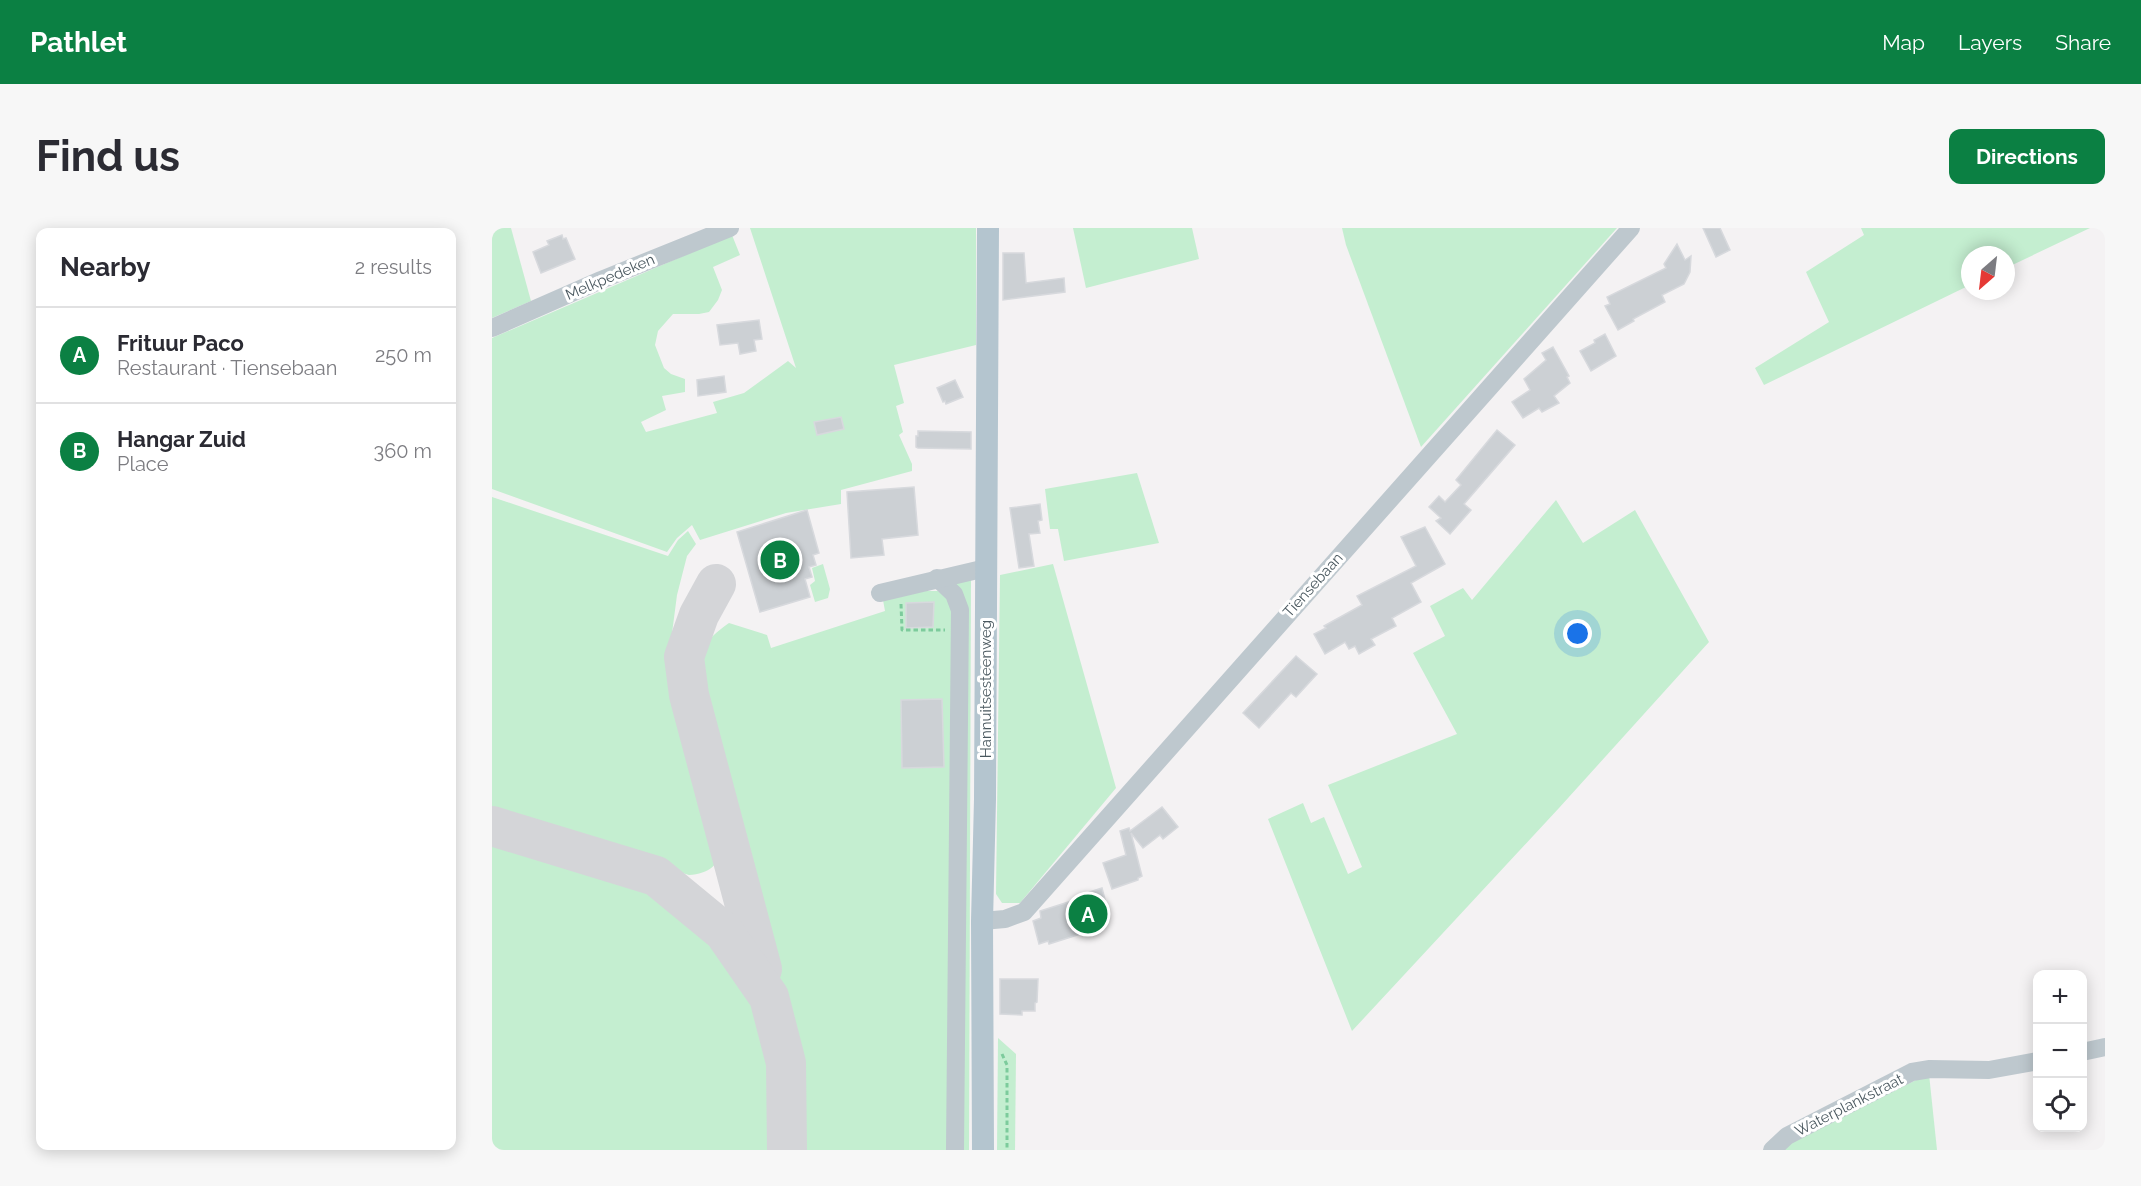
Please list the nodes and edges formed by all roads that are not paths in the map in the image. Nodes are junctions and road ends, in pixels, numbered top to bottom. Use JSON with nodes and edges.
{"nodes":[{"id":1,"x":730,"y":228,"type":"edge"},
{"id":2,"x":988,"y":228,"type":"edge"},
{"id":3,"x":1631,"y":228,"type":"edge"},
{"id":4,"x":492,"y":328,"type":"edge"},
{"id":5,"x":986,"y":568,"type":"junction"},
{"id":6,"x":937,"y":578,"type":"junction"},
{"id":7,"x":880,"y":593,"type":"dead end"},
{"id":8,"x":982,"y":921,"type":"junction"},
{"id":9,"x":2105,"y":1047,"type":"edge"},
{"id":10,"x":2087,"y":1051,"type":"edge"},
{"id":11,"x":2033,"y":1062,"type":"edge"},
{"id":12,"x":955,"y":1150,"type":"edge"},
{"id":13,"x":983,"y":1150,"type":"edge"},
{"id":14,"x":1772,"y":1150,"type":"edge"}],
"edges":[{"from":1,"to":4,"type":"street","name":"Melkpedeken"},
{"from":2,"to":5,"type":"main road","name":"Hannuitsesteenweg"},
{"from":3,"to":8,"type":"street","name":"Tiensebaan"},
{"from":5,"to":6,"type":"street"},
{"from":5,"to":8,"type":"main road","name":"Hannuitsesteenweg"},
{"from":6,"to":7,"type":"street"},
{"from":6,"to":12,"type":"street"},
{"from":8,"to":13,"type":"main road","name":"Hannuitsesteenweg"},
{"from":9,"to":10,"type":"street"},
{"from":11,"to":14,"type":"street","name":"Waterplankstraat"}]}
